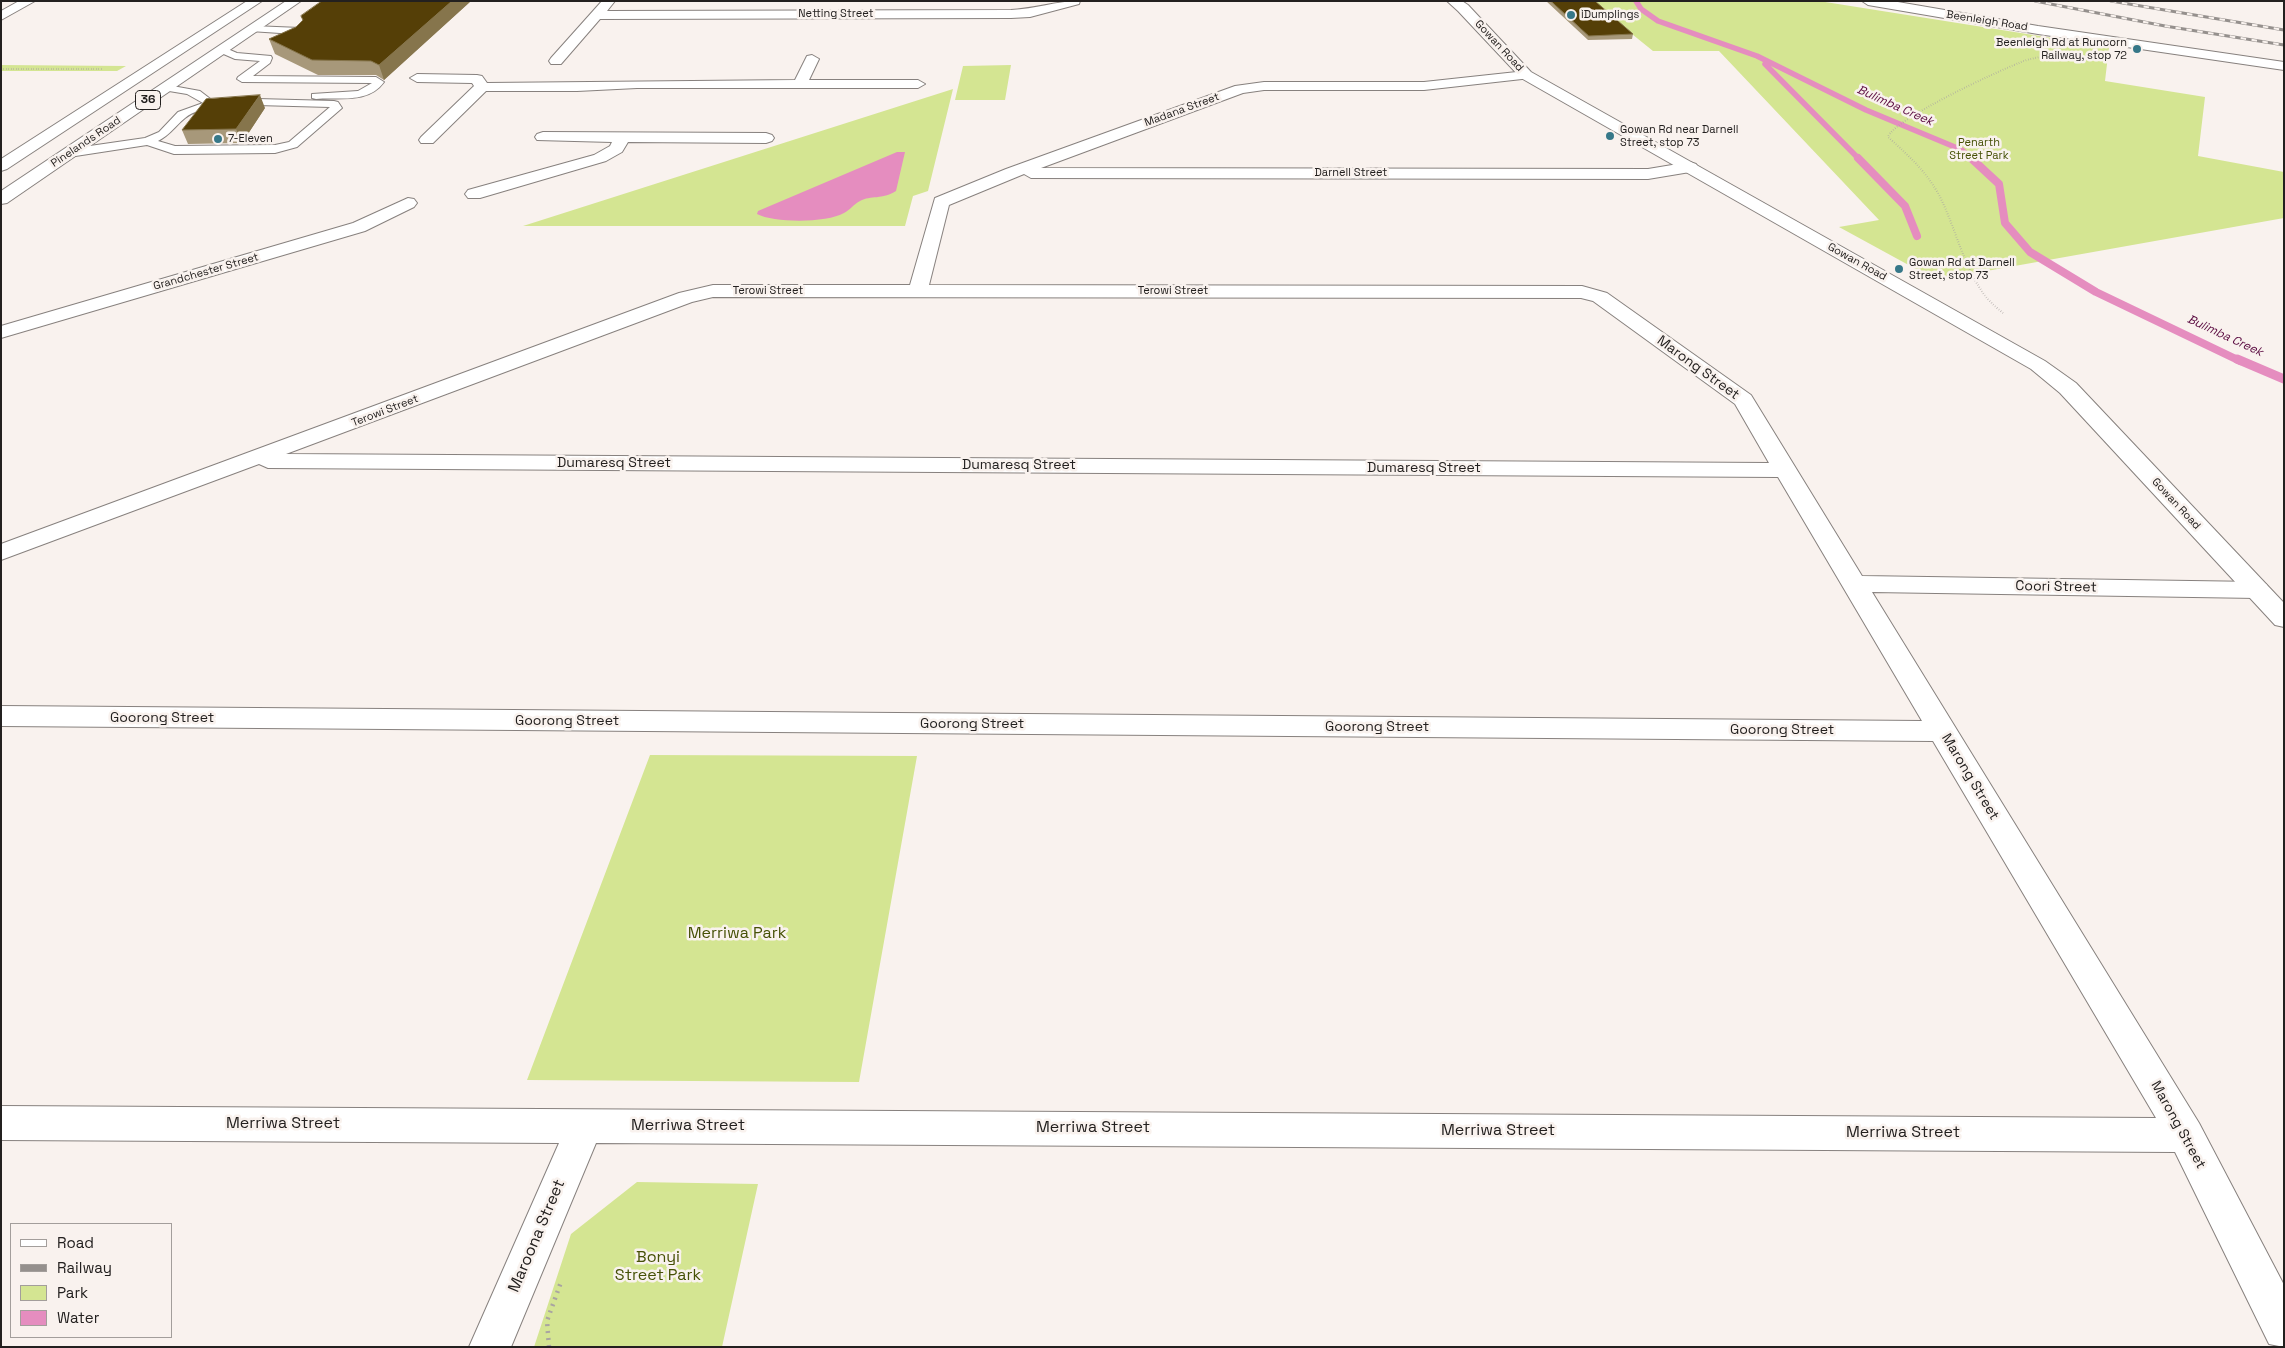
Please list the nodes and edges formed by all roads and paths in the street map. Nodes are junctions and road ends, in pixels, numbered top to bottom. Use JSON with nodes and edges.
{"nodes":[{"id":1,"x":29,"y":1,"type":"edge"},
{"id":2,"x":256,"y":1,"type":"edge"},
{"id":3,"x":295,"y":1,"type":"edge"},
{"id":4,"x":609,"y":1,"type":"edge"},
{"id":5,"x":1074,"y":1,"type":"edge"},
{"id":6,"x":1868,"y":1,"type":"edge"},
{"id":7,"x":1918,"y":1,"type":"edge"},
{"id":8,"x":1460,"y":3,"type":"edge"},
{"id":9,"x":3,"y":14,"type":"edge"},
{"id":10,"x":597,"y":15,"type":"junction"},
{"id":11,"x":253,"y":30,"type":"junction"},
{"id":12,"x":282,"y":45,"type":"edge"},
{"id":13,"x":257,"y":47,"type":"dead end"},
{"id":14,"x":226,"y":48,"type":"junction"},
{"id":15,"x":2045,"y":56,"type":"dead end"},
{"id":16,"x":2284,"y":56,"type":"edge"},
{"id":17,"x":812,"y":59,"type":"dead end"},
{"id":18,"x":556,"y":61,"type":"dead end"},
{"id":19,"x":2284,"y":66,"type":"edge"},
{"id":20,"x":1,"y":69,"type":"edge"},
{"id":21,"x":108,"y":69,"type":"dead end"},
{"id":22,"x":1526,"y":75,"type":"junction"},
{"id":23,"x":417,"y":78,"type":"dead end"},
{"id":24,"x":800,"y":84,"type":"junction"},
{"id":25,"x":918,"y":84,"type":"dead end"},
{"id":26,"x":482,"y":87,"type":"junction"},
{"id":27,"x":167,"y":88,"type":"junction"},
{"id":28,"x":210,"y":104,"type":"junction"},
{"id":29,"x":302,"y":104,"type":"junction"},
{"id":30,"x":543,"y":137,"type":"dead end"},
{"id":31,"x":623,"y":137,"type":"junction"},
{"id":32,"x":766,"y":138,"type":"dead end"},
{"id":33,"x":427,"y":140,"type":"dead end"},
{"id":34,"x":148,"y":141,"type":"junction"},
{"id":35,"x":69,"y":153,"type":"junction"},
{"id":36,"x":1,"y":166,"type":"edge"},
{"id":37,"x":1690,"y":168,"type":"junction"},
{"id":38,"x":1012,"y":173,"type":"junction"},
{"id":39,"x":474,"y":194,"type":"dead end"},
{"id":40,"x":1,"y":199,"type":"edge"},
{"id":41,"x":408,"y":204,"type":"dead end"},
{"id":42,"x":918,"y":290,"type":"junction"},
{"id":43,"x":1582,"y":292,"type":"joint"},
{"id":44,"x":2006,"y":316,"type":"dead end"},
{"id":45,"x":1,"y":332,"type":"edge"},
{"id":46,"x":252,"y":461,"type":"junction"},
{"id":47,"x":1787,"y":470,"type":"junction"},
{"id":48,"x":1,"y":553,"type":"edge"},
{"id":49,"x":1855,"y":584,"type":"junction"},
{"id":50,"x":2257,"y":590,"type":"junction"},
{"id":51,"x":2284,"y":619,"type":"edge"},
{"id":52,"x":1,"y":716,"type":"edge"},
{"id":53,"x":1942,"y":731,"type":"junction"},
{"id":54,"x":1,"y":1123,"type":"edge"},
{"id":55,"x":585,"y":1125,"type":"junction"},
{"id":56,"x":2186,"y":1135,"type":"junction"},
{"id":57,"x":2284,"y":1329,"type":"edge"},
{"id":58,"x":490,"y":1347,"type":"edge"}],
"edges":[{"from":1,"to":9,"type":"street"},
{"from":2,"to":36,"type":"street","name":"Pinelands Road","number":"36"},
{"from":3,"to":11,"type":"street","name":"Pinelands Road","number":"36"},
{"from":4,"to":10,"type":"street"},
{"from":5,"to":10,"type":"street","name":"Netting Street"},
{"from":6,"to":19,"type":"street","name":"Beenleigh Road"},
{"from":7,"to":16,"type":"street","name":"Beenleigh Road"},
{"from":8,"to":22,"type":"street","name":"Gowan Road"},
{"from":10,"to":18,"type":"street"},
{"from":11,"to":12,"type":"lane"},
{"from":11,"to":14,"type":"street","name":"Pinelands Road","number":"36"},
{"from":13,"to":14,"type":"lane"},
{"from":14,"to":27,"type":"street","name":"Pinelands Road","number":"36"},
{"from":14,"to":29,"type":"lane"},
{"from":15,"to":44,"type":"path"},
{"from":17,"to":24,"type":"street"},
{"from":20,"to":21,"type":"path"},
{"from":22,"to":37,"type":"street","name":"Gowan Road"},
{"from":22,"to":38,"type":"street","name":"Madana Street"},
{"from":23,"to":26,"type":"street"},
{"from":24,"to":25,"type":"street"},
{"from":24,"to":26,"type":"street"},
{"from":26,"to":33,"type":"street"},
{"from":27,"to":28,"type":"lane"},
{"from":27,"to":35,"type":"street","name":"Pinelands Road","number":"36"},
{"from":28,"to":29,"type":"lane"},
{"from":28,"to":34,"type":"lane"},
{"from":29,"to":34,"type":"lane"},
{"from":30,"to":31,"type":"street"},
{"from":31,"to":32,"type":"street"},
{"from":31,"to":39,"type":"street"},
{"from":34,"to":35,"type":"lane"},
{"from":35,"to":40,"type":"street","name":"Pinelands Road","number":"36"},
{"from":37,"to":38,"type":"street","name":"Darnell Street"},
{"from":37,"to":50,"type":"street","name":"Gowan Road"},
{"from":38,"to":42,"type":"street","name":"Madana Street"},
{"from":41,"to":45,"type":"street","name":"Grandchester Street"},
{"from":42,"to":43,"type":"street","name":"Terowi Street"},
{"from":42,"to":46,"type":"street","name":"Terowi Street"},
{"from":43,"to":47,"type":"street","name":"Marong Street"},
{"from":46,"to":47,"type":"street","name":"Dumaresq Street"},
{"from":46,"to":48,"type":"street","name":"Terowi Street"},
{"from":47,"to":49,"type":"street","name":"Marong Street"},
{"from":49,"to":50,"type":"street","name":"Coori Street"},
{"from":49,"to":53,"type":"street","name":"Marong Street"},
{"from":50,"to":51,"type":"street","name":"Gowan Road"},
{"from":52,"to":53,"type":"street","name":"Goorong Street"},
{"from":53,"to":56,"type":"street","name":"Marong Street"},
{"from":54,"to":55,"type":"street","name":"Merriwa Street"},
{"from":55,"to":56,"type":"street","name":"Merriwa Street"},
{"from":55,"to":58,"type":"street","name":"Maroona Street"},
{"from":56,"to":57,"type":"street","name":"Marong Street"}]}
